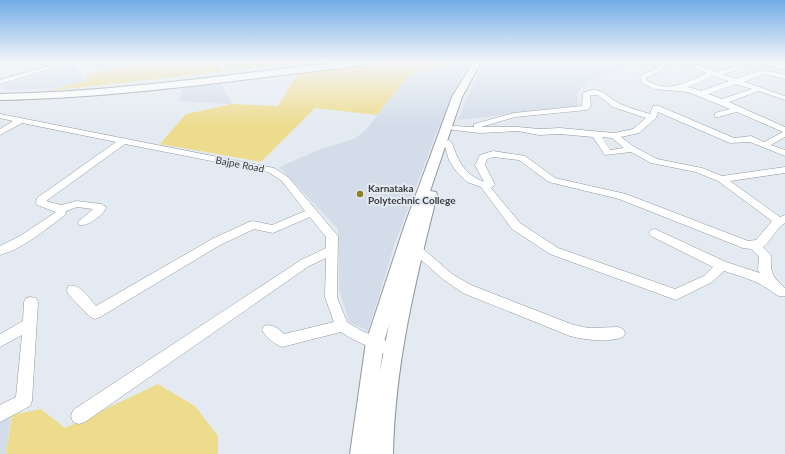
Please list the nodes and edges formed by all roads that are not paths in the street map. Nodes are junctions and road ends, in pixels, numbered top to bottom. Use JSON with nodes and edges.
{"nodes":[{"id":1,"x":160,"y":83,"type":"edge"},
{"id":2,"x":181,"y":83,"type":"edge"},
{"id":3,"x":465,"y":83,"type":"edge"},
{"id":4,"x":472,"y":83,"type":"edge"},
{"id":5,"x":649,"y":83,"type":"edge"},
{"id":6,"x":692,"y":83,"type":"edge"},
{"id":7,"x":730,"y":83,"type":"edge"},
{"id":8,"x":742,"y":83,"type":"edge"},
{"id":9,"x":681,"y":88,"type":"junction"},
{"id":10,"x":759,"y":89,"type":"junction"},
{"id":11,"x":0,"y":94,"type":"edge"},
{"id":12,"x":701,"y":94,"type":"junction"},
{"id":13,"x":0,"y":97,"type":"edge"},
{"id":14,"x":785,"y":98,"type":"edge"},
{"id":15,"x":722,"y":102,"type":"junction"},
{"id":16,"x":738,"y":109,"type":"junction"},
{"id":17,"x":718,"y":115,"type":"dead end"},
{"id":18,"x":0,"y":116,"type":"edge"},
{"id":19,"x":651,"y":117,"type":"junction"},
{"id":20,"x":21,"y":120,"type":"junction"},
{"id":21,"x":467,"y":130,"type":"junction"},
{"id":22,"x":785,"y":130,"type":"edge"},
{"id":23,"x":0,"y":132,"type":"edge"},
{"id":24,"x":596,"y":134,"type":"junction"},
{"id":25,"x":785,"y":134,"type":"edge"},
{"id":26,"x":614,"y":136,"type":"junction"},
{"id":27,"x":448,"y":137,"type":"junction"},
{"id":28,"x":123,"y":141,"type":"junction"},
{"id":29,"x":764,"y":144,"type":"junction"},
{"id":30,"x":633,"y":149,"type":"junction"},
{"id":31,"x":785,"y":153,"type":"edge"},
{"id":32,"x":785,"y":170,"type":"edge"},
{"id":33,"x":721,"y":179,"type":"junction"},
{"id":34,"x":485,"y":186,"type":"junction"},
{"id":35,"x":61,"y":209,"type":"junction"},
{"id":36,"x":312,"y":212,"type":"junction"},
{"id":37,"x":782,"y":220,"type":"edge"},
{"id":38,"x":83,"y":222,"type":"dead end"},
{"id":39,"x":655,"y":233,"type":"dead end"},
{"id":40,"x":755,"y":246,"type":"junction"},
{"id":41,"x":416,"y":249,"type":"junction"},
{"id":42,"x":332,"y":250,"type":"junction"},
{"id":43,"x":0,"y":251,"type":"edge"},
{"id":44,"x":722,"y":266,"type":"junction"},
{"id":45,"x":73,"y":290,"type":"dead end"},
{"id":46,"x":31,"y":302,"type":"dead end"},
{"id":47,"x":29,"y":324,"type":"junction"},
{"id":48,"x":342,"y":326,"type":"junction"},
{"id":49,"x":269,"y":330,"type":"dead end"},
{"id":50,"x":618,"y":333,"type":"dead end"},
{"id":51,"x":0,"y":341,"type":"edge"},
{"id":52,"x":383,"y":346,"type":"junction"},
{"id":53,"x":0,"y":414,"type":"edge"},
{"id":54,"x":79,"y":416,"type":"dead end"},
{"id":55,"x":361,"y":454,"type":"edge"},
{"id":56,"x":382,"y":454,"type":"edge"}],
"edges":[{"from":1,"to":11,"type":"highway"},
{"from":2,"to":13,"type":"highway"},
{"from":3,"to":27,"type":"main road"},
{"from":4,"to":27,"type":"main road"},
{"from":5,"to":9,"type":"street"},
{"from":6,"to":9,"type":"street"},
{"from":7,"to":12,"type":"street"},
{"from":8,"to":10,"type":"street"},
{"from":9,"to":12,"type":"street"},
{"from":10,"to":14,"type":"street"},
{"from":10,"to":15,"type":"street"},
{"from":12,"to":15,"type":"street"},
{"from":15,"to":16,"type":"street"},
{"from":16,"to":17,"type":"street"},
{"from":16,"to":22,"type":"street"},
{"from":18,"to":20,"type":"street","name":"Bajpe Road"},
{"from":19,"to":21,"type":"street"},
{"from":19,"to":26,"type":"street"},
{"from":19,"to":29,"type":"street"},
{"from":20,"to":23,"type":"street"},
{"from":20,"to":28,"type":"street","name":"Bajpe Road"},
{"from":21,"to":24,"type":"street"},
{"from":21,"to":27,"type":"street"},
{"from":24,"to":26,"type":"street"},
{"from":24,"to":30,"type":"street"},
{"from":25,"to":29,"type":"street"},
{"from":26,"to":30,"type":"street"},
{"from":27,"to":34,"type":"street"},
{"from":27,"to":41,"type":"main road"},
{"from":27,"to":52,"type":"main road"},
{"from":28,"to":35,"type":"street"},
{"from":28,"to":36,"type":"street","name":"Bajpe Road"},
{"from":29,"to":31,"type":"street"},
{"from":30,"to":33,"type":"street"},
{"from":32,"to":33,"type":"street"},
{"from":33,"to":37,"type":"street"},
{"from":34,"to":40,"type":"street"},
{"from":34,"to":44,"type":"street"},
{"from":35,"to":38,"type":"street"},
{"from":35,"to":43,"type":"street"},
{"from":36,"to":42,"type":"street","name":"Bajpe Road"},
{"from":36,"to":45,"type":"street"},
{"from":37,"to":40,"type":"street"},
{"from":39,"to":44,"type":"street"},
{"from":40,"to":44,"type":"street"},
{"from":41,"to":50,"type":"street"},
{"from":41,"to":52,"type":"main road"},
{"from":42,"to":48,"type":"street","name":"Bajpe Road"},
{"from":42,"to":54,"type":"street"},
{"from":46,"to":47,"type":"street"},
{"from":47,"to":51,"type":"street"},
{"from":47,"to":53,"type":"street"},
{"from":48,"to":49,"type":"street"},
{"from":48,"to":52,"type":"street"},
{"from":52,"to":55,"type":"main road"},
{"from":52,"to":56,"type":"main road"}]}
